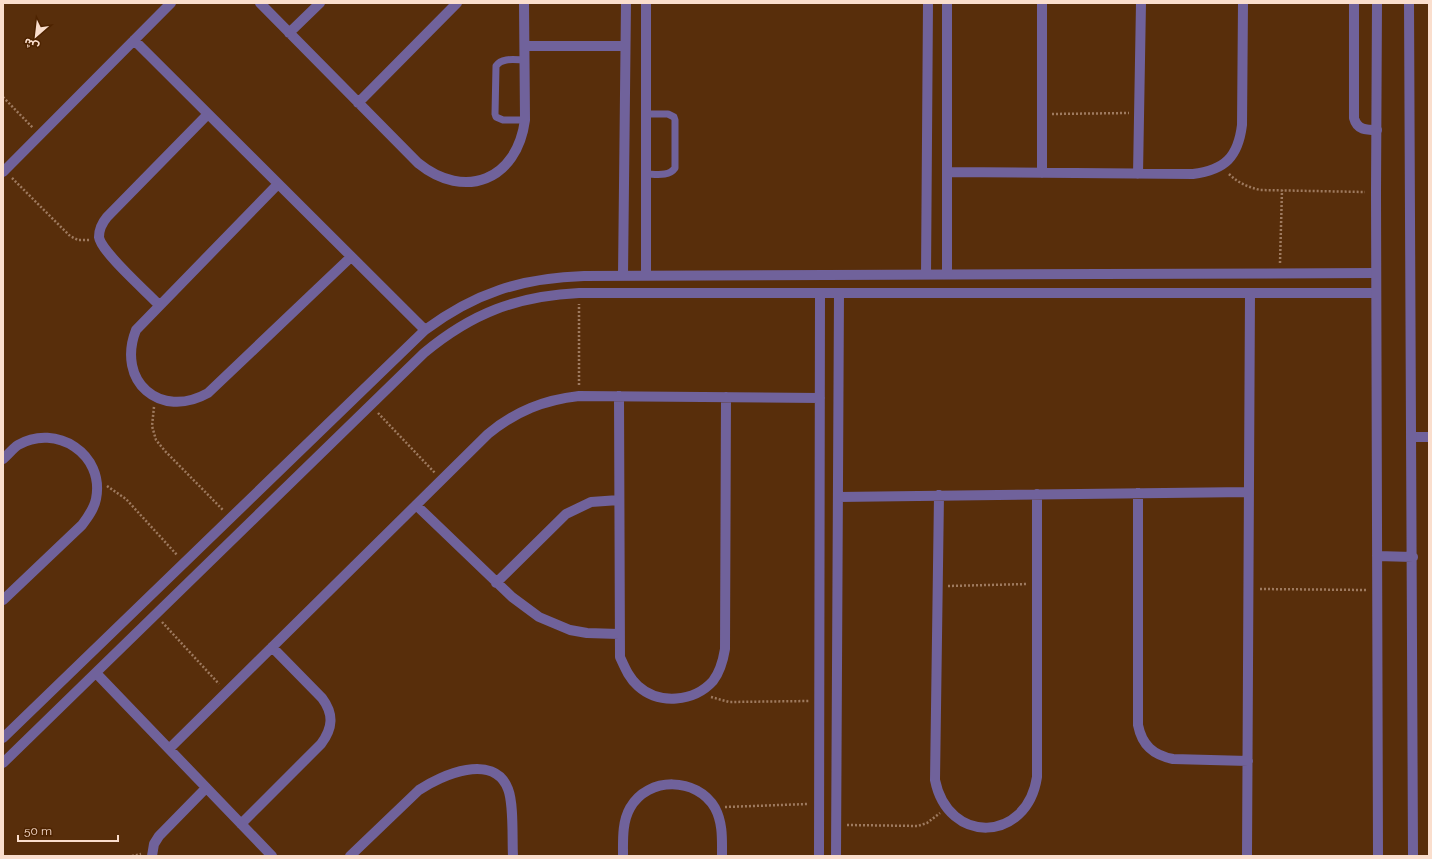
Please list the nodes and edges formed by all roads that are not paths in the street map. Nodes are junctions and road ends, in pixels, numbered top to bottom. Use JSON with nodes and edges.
{"nodes":[{"id":1,"x":171,"y":3,"type":"edge"},
{"id":2,"x":260,"y":3,"type":"edge"},
{"id":3,"x":320,"y":3,"type":"edge"},
{"id":4,"x":457,"y":3,"type":"edge"},
{"id":5,"x":524,"y":3,"type":"edge"},
{"id":6,"x":626,"y":3,"type":"edge"},
{"id":7,"x":646,"y":3,"type":"edge"},
{"id":8,"x":928,"y":3,"type":"edge"},
{"id":9,"x":947,"y":3,"type":"edge"},
{"id":10,"x":1042,"y":3,"type":"edge"},
{"id":11,"x":1141,"y":3,"type":"edge"},
{"id":12,"x":1243,"y":3,"type":"edge"},
{"id":13,"x":1354,"y":3,"type":"edge"},
{"id":14,"x":1378,"y":3,"type":"edge"},
{"id":15,"x":1409,"y":3,"type":"edge"},
{"id":16,"x":289,"y":33,"type":"junction"},
{"id":17,"x":134,"y":40,"type":"junction"},
{"id":18,"x":525,"y":46,"type":"junction"},
{"id":19,"x":626,"y":46,"type":"junction"},
{"id":20,"x":525,"y":60,"type":"junction"},
{"id":21,"x":358,"y":103,"type":"junction"},
{"id":22,"x":208,"y":114,"type":"junction"},
{"id":23,"x":646,"y":114,"type":"junction"},
{"id":24,"x":525,"y":120,"type":"junction"},
{"id":25,"x":1376,"y":130,"type":"junction"},
{"id":26,"x":4,"y":171,"type":"edge"},
{"id":27,"x":947,"y":172,"type":"junction"},
{"id":28,"x":1042,"y":173,"type":"junction"},
{"id":29,"x":646,"y":174,"type":"junction"},
{"id":30,"x":1138,"y":174,"type":"junction"},
{"id":31,"x":278,"y":184,"type":"junction"},
{"id":32,"x":351,"y":256,"type":"junction"},
{"id":33,"x":1376,"y":273,"type":"junction"},
{"id":34,"x":926,"y":274,"type":"junction"},
{"id":35,"x":947,"y":274,"type":"junction"},
{"id":36,"x":623,"y":276,"type":"junction"},
{"id":37,"x":646,"y":276,"type":"junction"},
{"id":38,"x":820,"y":293,"type":"junction"},
{"id":39,"x":839,"y":293,"type":"junction"},
{"id":40,"x":1250,"y":293,"type":"junction"},
{"id":41,"x":1376,"y":293,"type":"junction"},
{"id":42,"x":159,"y":305,"type":"junction"},
{"id":43,"x":425,"y":330,"type":"junction"},
{"id":44,"x":619,"y":396,"type":"junction"},
{"id":45,"x":726,"y":397,"type":"junction"},
{"id":46,"x":820,"y":398,"type":"junction"},
{"id":47,"x":1411,"y":437,"type":"junction"},
{"id":48,"x":1429,"y":437,"type":"edge"},
{"id":49,"x":3,"y":460,"type":"edge"},
{"id":50,"x":1249,"y":492,"type":"junction"},
{"id":51,"x":1138,"y":493,"type":"junction"},
{"id":52,"x":1037,"y":494,"type":"junction"},
{"id":53,"x":939,"y":495,"type":"junction"},
{"id":54,"x":838,"y":497,"type":"junction"},
{"id":55,"x":619,"y":500,"type":"junction"},
{"id":56,"x":416,"y":505,"type":"junction"},
{"id":57,"x":1377,"y":556,"type":"junction"},
{"id":58,"x":1413,"y":557,"type":"junction"},
{"id":59,"x":496,"y":583,"type":"junction"},
{"id":60,"x":3,"y":600,"type":"edge"},
{"id":61,"x":619,"y":634,"type":"junction"},
{"id":62,"x":272,"y":647,"type":"junction"},
{"id":63,"x":96,"y":673,"type":"junction"},
{"id":64,"x":819,"y":675,"type":"junction"},
{"id":65,"x":837,"y":675,"type":"junction"},
{"id":66,"x":5,"y":734,"type":"edge"},
{"id":67,"x":169,"y":749,"type":"junction"},
{"id":68,"x":1248,"y":761,"type":"junction"},
{"id":69,"x":3,"y":763,"type":"edge"},
{"id":70,"x":206,"y":788,"type":"junction"},
{"id":71,"x":241,"y":824,"type":"junction"},
{"id":72,"x":152,"y":856,"type":"edge"},
{"id":73,"x":272,"y":856,"type":"edge"},
{"id":74,"x":350,"y":856,"type":"edge"},
{"id":75,"x":513,"y":856,"type":"edge"},
{"id":76,"x":623,"y":856,"type":"edge"},
{"id":77,"x":722,"y":856,"type":"edge"},
{"id":78,"x":819,"y":856,"type":"edge"},
{"id":79,"x":836,"y":856,"type":"edge"},
{"id":80,"x":1247,"y":856,"type":"edge"},
{"id":81,"x":1378,"y":856,"type":"edge"},
{"id":82,"x":1413,"y":856,"type":"edge"}],
"edges":[{"from":1,"to":17,"type":"street"},
{"from":2,"to":16,"type":"street"},
{"from":3,"to":16,"type":"street"},
{"from":4,"to":21,"type":"street"},
{"from":5,"to":18,"type":"street"},
{"from":6,"to":19,"type":"street"},
{"from":7,"to":23,"type":"street"},
{"from":8,"to":34,"type":"street"},
{"from":9,"to":27,"type":"street"},
{"from":10,"to":28,"type":"street"},
{"from":11,"to":30,"type":"street"},
{"from":12,"to":30,"type":"street"},
{"from":13,"to":25,"type":"street"},
{"from":14,"to":25,"type":"street"},
{"from":15,"to":47,"type":"street"},
{"from":16,"to":21,"type":"street"},
{"from":17,"to":22,"type":"street"},
{"from":17,"to":26,"type":"street"},
{"from":18,"to":19,"type":"street"},
{"from":18,"to":20,"type":"street"},
{"from":19,"to":36,"type":"street"},
{"from":20,"to":24,"type":"street"},
{"from":20,"to":24,"type":"lane"},
{"from":21,"to":24,"type":"street"},
{"from":22,"to":31,"type":"street"},
{"from":22,"to":42,"type":"street"},
{"from":23,"to":29,"type":"street"},
{"from":23,"to":29,"type":"lane"},
{"from":25,"to":33,"type":"street"},
{"from":27,"to":28,"type":"street"},
{"from":27,"to":35,"type":"street"},
{"from":28,"to":30,"type":"street"},
{"from":29,"to":37,"type":"street"},
{"from":31,"to":32,"type":"street"},
{"from":31,"to":42,"type":"street"},
{"from":32,"to":42,"type":"street"},
{"from":32,"to":43,"type":"street"},
{"from":33,"to":35,"type":"street"},
{"from":33,"to":41,"type":"street"},
{"from":34,"to":35,"type":"street"},
{"from":34,"to":37,"type":"street"},
{"from":36,"to":37,"type":"street"},
{"from":36,"to":43,"type":"street"},
{"from":38,"to":39,"type":"street"},
{"from":38,"to":46,"type":"street"},
{"from":38,"to":63,"type":"street"},
{"from":39,"to":40,"type":"street"},
{"from":39,"to":54,"type":"street"},
{"from":40,"to":41,"type":"street"},
{"from":40,"to":50,"type":"street"},
{"from":41,"to":57,"type":"street"},
{"from":43,"to":66,"type":"street"},
{"from":44,"to":45,"type":"street"},
{"from":44,"to":55,"type":"street"},
{"from":44,"to":56,"type":"street"},
{"from":45,"to":46,"type":"street"},
{"from":45,"to":61,"type":"street"},
{"from":46,"to":64,"type":"street"},
{"from":47,"to":48,"type":"street"},
{"from":47,"to":58,"type":"street"},
{"from":49,"to":60,"type":"street"},
{"from":50,"to":51,"type":"street"},
{"from":50,"to":68,"type":"street"},
{"from":51,"to":52,"type":"street"},
{"from":51,"to":68,"type":"street"},
{"from":52,"to":53,"type":"street"},
{"from":52,"to":53,"type":"street"},
{"from":53,"to":54,"type":"street"},
{"from":54,"to":65,"type":"street"},
{"from":55,"to":59,"type":"street"},
{"from":55,"to":61,"type":"street"},
{"from":56,"to":59,"type":"street"},
{"from":56,"to":62,"type":"street"},
{"from":57,"to":58,"type":"street"},
{"from":57,"to":81,"type":"street"},
{"from":58,"to":82,"type":"street"},
{"from":59,"to":61,"type":"street"},
{"from":62,"to":67,"type":"street"},
{"from":62,"to":71,"type":"street"},
{"from":63,"to":67,"type":"street"},
{"from":63,"to":69,"type":"street"},
{"from":64,"to":65,"type":"street"},
{"from":64,"to":78,"type":"street"},
{"from":65,"to":79,"type":"street"},
{"from":67,"to":70,"type":"street"},
{"from":68,"to":80,"type":"street"},
{"from":70,"to":71,"type":"street"},
{"from":70,"to":72,"type":"street"},
{"from":71,"to":73,"type":"street"},
{"from":74,"to":75,"type":"street"},
{"from":76,"to":77,"type":"street"}]}
